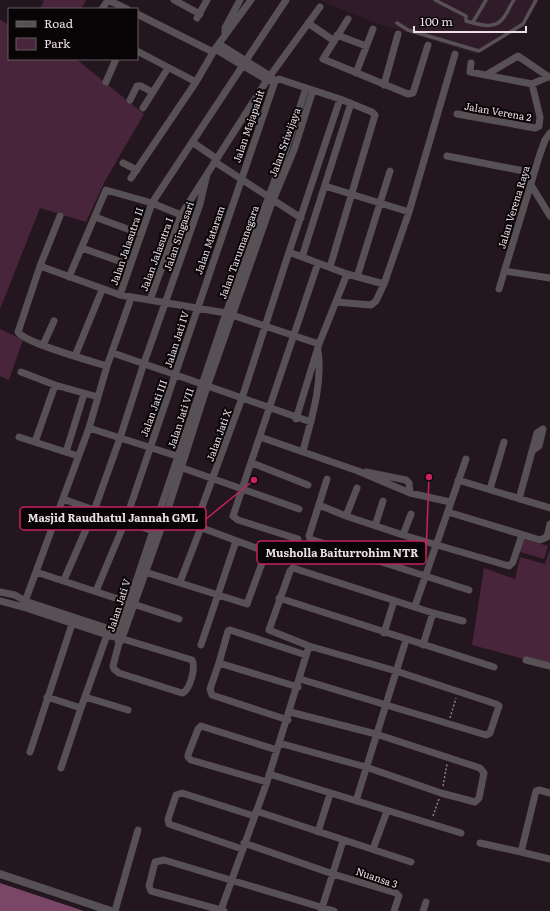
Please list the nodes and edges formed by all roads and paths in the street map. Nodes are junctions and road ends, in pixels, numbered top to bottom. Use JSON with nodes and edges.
{"nodes":[{"id":1,"x":111,"y":0,"type":"edge"},
{"id":2,"x":174,"y":0,"type":"edge"},
{"id":3,"x":207,"y":0,"type":"edge"},
{"id":4,"x":240,"y":0,"type":"edge"},
{"id":5,"x":251,"y":0,"type":"edge"},
{"id":6,"x":286,"y":0,"type":"edge"},
{"id":7,"x":435,"y":0,"type":"edge"},
{"id":8,"x":486,"y":0,"type":"edge"},
{"id":9,"x":536,"y":0,"type":"edge"},
{"id":10,"x":513,"y":1,"type":"edge"},
{"id":11,"x":320,"y":7,"type":"dead end"},
{"id":12,"x":102,"y":8,"type":"edge"},
{"id":13,"x":125,"y":8,"type":"edge"},
{"id":14,"x":138,"y":14,"type":"edge"},
{"id":15,"x":348,"y":19,"type":"dead end"},
{"id":16,"x":473,"y":22,"type":"junction"},
{"id":17,"x":308,"y":23,"type":"junction"},
{"id":18,"x":397,"y":23,"type":"dead end"},
{"id":19,"x":373,"y":29,"type":"dead end"},
{"id":20,"x":398,"y":34,"type":"dead end"},
{"id":21,"x":225,"y":35,"type":"junction"},
{"id":22,"x":335,"y":37,"type":"junction"},
{"id":23,"x":428,"y":45,"type":"dead end"},
{"id":24,"x":366,"y":46,"type":"junction"},
{"id":25,"x":216,"y":48,"type":"junction"},
{"id":26,"x":138,"y":52,"type":"edge"},
{"id":27,"x":455,"y":54,"type":"dead end"},
{"id":28,"x":116,"y":60,"type":"edge"},
{"id":29,"x":243,"y":62,"type":"junction"},
{"id":30,"x":471,"y":63,"type":"dead end"},
{"id":31,"x":168,"y":68,"type":"junction"},
{"id":32,"x":356,"y":73,"type":"junction"},
{"id":33,"x":486,"y":75,"type":"junction"},
{"id":34,"x":549,"y":76,"type":"edge"},
{"id":35,"x":271,"y":79,"type":"junction"},
{"id":36,"x":106,"y":82,"type":"dead end"},
{"id":37,"x":196,"y":82,"type":"junction"},
{"id":38,"x":532,"y":84,"type":"junction"},
{"id":39,"x":384,"y":85,"type":"junction"},
{"id":40,"x":309,"y":89,"type":"junction"},
{"id":41,"x":152,"y":92,"type":"junction"},
{"id":42,"x":340,"y":99,"type":"junction"},
{"id":43,"x":130,"y":100,"type":"dead end"},
{"id":44,"x":351,"y":103,"type":"junction"},
{"id":45,"x":143,"y":108,"type":"dead end"},
{"id":46,"x":457,"y":114,"type":"dead end"},
{"id":47,"x":537,"y":127,"type":"junction"},
{"id":48,"x":549,"y":134,"type":"edge"},
{"id":49,"x":192,"y":142,"type":"junction"},
{"id":50,"x":447,"y":156,"type":"dead end"},
{"id":51,"x":216,"y":160,"type":"junction"},
{"id":52,"x":122,"y":163,"type":"dead end"},
{"id":53,"x":136,"y":170,"type":"junction"},
{"id":54,"x":390,"y":171,"type":"dead end"},
{"id":55,"x":534,"y":173,"type":"junction"},
{"id":56,"x":207,"y":174,"type":"junction"},
{"id":57,"x":131,"y":178,"type":"dead end"},
{"id":58,"x":241,"y":178,"type":"junction"},
{"id":59,"x":531,"y":185,"type":"junction"},
{"id":60,"x":325,"y":186,"type":"junction"},
{"id":61,"x":352,"y":195,"type":"junction"},
{"id":62,"x":270,"y":199,"type":"junction"},
{"id":63,"x":152,"y":203,"type":"junction"},
{"id":64,"x":381,"y":203,"type":"junction"},
{"id":65,"x":409,"y":212,"type":"junction"},
{"id":66,"x":181,"y":215,"type":"junction"},
{"id":67,"x":60,"y":216,"type":"dead end"},
{"id":68,"x":550,"y":216,"type":"edge"},
{"id":69,"x":95,"y":217,"type":"junction"},
{"id":70,"x":300,"y":218,"type":"junction"},
{"id":71,"x":141,"y":234,"type":"junction"},
{"id":72,"x":82,"y":248,"type":"junction"},
{"id":73,"x":289,"y":252,"type":"junction"},
{"id":74,"x":302,"y":257,"type":"junction"},
{"id":75,"x":318,"y":263,"type":"junction"},
{"id":76,"x":130,"y":265,"type":"junction"},
{"id":77,"x":40,"y":266,"type":"junction"},
{"id":78,"x":330,"y":267,"type":"junction"},
{"id":79,"x":505,"y":271,"type":"junction"},
{"id":80,"x":347,"y":274,"type":"junction"},
{"id":81,"x":69,"y":277,"type":"junction"},
{"id":82,"x":357,"y":277,"type":"junction"},
{"id":83,"x":550,"y":278,"type":"edge"},
{"id":84,"x":384,"y":284,"type":"junction"},
{"id":85,"x":499,"y":289,"type":"dead end"},
{"id":86,"x":102,"y":290,"type":"junction"},
{"id":87,"x":120,"y":295,"type":"junction"},
{"id":88,"x":131,"y":298,"type":"junction"},
{"id":89,"x":150,"y":300,"type":"junction"},
{"id":90,"x":336,"y":302,"type":"junction"},
{"id":91,"x":165,"y":303,"type":"junction"},
{"id":92,"x":196,"y":309,"type":"junction"},
{"id":93,"x":229,"y":314,"type":"junction"},
{"id":94,"x":54,"y":321,"type":"dead end"},
{"id":95,"x":266,"y":327,"type":"junction"},
{"id":96,"x":295,"y":336,"type":"junction"},
{"id":97,"x":43,"y":345,"type":"junction"},
{"id":98,"x":319,"y":346,"type":"junction"},
{"id":99,"x":113,"y":352,"type":"junction"},
{"id":100,"x":75,"y":356,"type":"junction"},
{"id":101,"x":144,"y":363,"type":"junction"},
{"id":102,"x":107,"y":366,"type":"junction"},
{"id":103,"x":21,"y":372,"type":"dead end"},
{"id":104,"x":175,"y":375,"type":"junction"},
{"id":105,"x":56,"y":385,"type":"junction"},
{"id":106,"x":204,"y":386,"type":"junction"},
{"id":107,"x":84,"y":394,"type":"junction"},
{"id":108,"x":98,"y":397,"type":"junction"},
{"id":109,"x":242,"y":398,"type":"junction"},
{"id":110,"x":269,"y":409,"type":"junction"},
{"id":111,"x":296,"y":418,"type":"junction"},
{"id":112,"x":311,"y":422,"type":"junction"},
{"id":113,"x":88,"y":428,"type":"junction"},
{"id":114,"x":19,"y":437,"type":"dead end"},
{"id":115,"x":260,"y":437,"type":"junction"},
{"id":116,"x":120,"y":438,"type":"junction"},
{"id":117,"x":35,"y":442,"type":"junction"},
{"id":118,"x":504,"y":442,"type":"dead end"},
{"id":119,"x":149,"y":448,"type":"junction"},
{"id":120,"x":303,"y":451,"type":"junction"},
{"id":121,"x":532,"y":451,"type":"dead end"},
{"id":122,"x":66,"y":452,"type":"junction"},
{"id":123,"x":78,"y":456,"type":"junction"},
{"id":124,"x":181,"y":458,"type":"junction"},
{"id":125,"x":466,"y":459,"type":"dead end"},
{"id":126,"x":252,"y":463,"type":"junction"},
{"id":127,"x":178,"y":466,"type":"junction"},
{"id":128,"x":213,"y":479,"type":"junction"},
{"id":129,"x":328,"y":479,"type":"dead end"},
{"id":130,"x":458,"y":480,"type":"junction"},
{"id":131,"x":308,"y":485,"type":"dead end"},
{"id":132,"x":357,"y":488,"type":"dead end"},
{"id":133,"x":490,"y":489,"type":"junction"},
{"id":134,"x":241,"y":490,"type":"junction"},
{"id":135,"x":63,"y":499,"type":"junction"},
{"id":136,"x":519,"y":499,"type":"junction"},
{"id":137,"x":383,"y":501,"type":"dead end"},
{"id":138,"x":450,"y":502,"type":"junction"},
{"id":139,"x":319,"y":505,"type":"junction"},
{"id":140,"x":202,"y":507,"type":"dead end"},
{"id":141,"x":550,"y":508,"type":"edge"},
{"id":142,"x":168,"y":509,"type":"junction"},
{"id":143,"x":299,"y":509,"type":"dead end"},
{"id":144,"x":94,"y":511,"type":"junction"},
{"id":145,"x":448,"y":512,"type":"junction"},
{"id":146,"x":411,"y":514,"type":"dead end"},
{"id":147,"x":346,"y":516,"type":"junction"},
{"id":148,"x":188,"y":518,"type":"dead end"},
{"id":149,"x":125,"y":522,"type":"junction"},
{"id":150,"x":550,"y":524,"type":"edge"},
{"id":151,"x":375,"y":526,"type":"junction"},
{"id":152,"x":156,"y":532,"type":"junction"},
{"id":153,"x":403,"y":535,"type":"junction"},
{"id":154,"x":522,"y":535,"type":"junction"},
{"id":155,"x":298,"y":539,"type":"dead end"},
{"id":156,"x":236,"y":541,"type":"junction"},
{"id":157,"x":437,"y":545,"type":"junction"},
{"id":158,"x":266,"y":552,"type":"junction"},
{"id":159,"x":275,"y":555,"type":"dead end"},
{"id":160,"x":143,"y":571,"type":"junction"},
{"id":161,"x":36,"y":572,"type":"junction"},
{"id":162,"x":426,"y":577,"type":"junction"},
{"id":163,"x":64,"y":580,"type":"junction"},
{"id":164,"x":180,"y":582,"type":"junction"},
{"id":165,"x":470,"y":590,"type":"dead end"},
{"id":166,"x":96,"y":591,"type":"junction"},
{"id":167,"x":0,"y":592,"type":"edge"},
{"id":168,"x":217,"y":596,"type":"junction"},
{"id":169,"x":279,"y":598,"type":"junction"},
{"id":170,"x":0,"y":601,"type":"edge"},
{"id":171,"x":394,"y":601,"type":"junction"},
{"id":172,"x":24,"y":604,"type":"junction"},
{"id":173,"x":131,"y":604,"type":"junction"},
{"id":174,"x":415,"y":606,"type":"junction"},
{"id":175,"x":433,"y":613,"type":"junction"},
{"id":176,"x":179,"y":619,"type":"dead end"},
{"id":177,"x":73,"y":621,"type":"junction"},
{"id":178,"x":463,"y":621,"type":"dead end"},
{"id":179,"x":270,"y":630,"type":"junction"},
{"id":180,"x":384,"y":633,"type":"junction"},
{"id":181,"x":107,"y":635,"type":"junction"},
{"id":182,"x":120,"y":638,"type":"junction"},
{"id":183,"x":266,"y":640,"type":"junction"},
{"id":184,"x":406,"y":640,"type":"junction"},
{"id":185,"x":202,"y":645,"type":"dead end"},
{"id":186,"x":423,"y":645,"type":"junction"},
{"id":187,"x":309,"y":646,"type":"junction"},
{"id":188,"x":306,"y":655,"type":"junction"},
{"id":189,"x":526,"y":660,"type":"dead end"},
{"id":190,"x":219,"y":663,"type":"junction"},
{"id":191,"x":550,"y":666,"type":"edge"},
{"id":192,"x":494,"y":667,"type":"dead end"},
{"id":193,"x":396,"y":671,"type":"junction"},
{"id":194,"x":300,"y":679,"type":"junction"},
{"id":195,"x":298,"y":687,"type":"junction"},
{"id":196,"x":458,"y":693,"type":"junction"},
{"id":197,"x":47,"y":697,"type":"junction"},
{"id":198,"x":84,"y":697,"type":"junction"},
{"id":199,"x":386,"y":704,"type":"junction"},
{"id":200,"x":81,"y":708,"type":"junction"},
{"id":201,"x":128,"y":710,"type":"dead end"},
{"id":202,"x":290,"y":712,"type":"junction"},
{"id":203,"x":288,"y":720,"type":"junction"},
{"id":204,"x":448,"y":724,"type":"junction"},
{"id":205,"x":376,"y":734,"type":"junction"},
{"id":206,"x":278,"y":747,"type":"junction"},
{"id":207,"x":30,"y":752,"type":"dead end"},
{"id":208,"x":449,"y":758,"type":"junction"},
{"id":209,"x":366,"y":767,"type":"junction"},
{"id":210,"x":61,"y":768,"type":"dead end"},
{"id":211,"x":269,"y":774,"type":"junction"},
{"id":212,"x":267,"y":782,"type":"junction"},
{"id":213,"x":441,"y":793,"type":"junction"},
{"id":214,"x":550,"y":793,"type":"edge"},
{"id":215,"x":330,"y":794,"type":"junction"},
{"id":216,"x":356,"y":801,"type":"junction"},
{"id":217,"x":386,"y":811,"type":"junction"},
{"id":218,"x":255,"y":814,"type":"junction"},
{"id":219,"x":431,"y":824,"type":"junction"},
{"id":220,"x":138,"y":830,"type":"dead end"},
{"id":221,"x":318,"y":832,"type":"junction"},
{"id":222,"x":461,"y":833,"type":"dead end"},
{"id":223,"x":343,"y":841,"type":"junction"},
{"id":224,"x":480,"y":843,"type":"dead end"},
{"id":225,"x":243,"y":846,"type":"junction"},
{"id":226,"x":373,"y":849,"type":"junction"},
{"id":227,"x":521,"y":852,"type":"junction"},
{"id":228,"x":550,"y":858,"type":"edge"},
{"id":229,"x":411,"y":862,"type":"dead end"},
{"id":230,"x":0,"y":874,"type":"edge"},
{"id":231,"x":333,"y":874,"type":"junction"},
{"id":232,"x":232,"y":880,"type":"junction"},
{"id":233,"x":426,"y":902,"type":"dead end"},
{"id":234,"x":321,"y":909,"type":"edge"},
{"id":235,"x":111,"y":911,"type":"edge"},
{"id":236,"x":115,"y":911,"type":"edge"},
{"id":237,"x":222,"y":911,"type":"edge"},
{"id":238,"x":334,"y":911,"type":"edge"},
{"id":239,"x":394,"y":911,"type":"edge"},
{"id":240,"x":423,"y":911,"type":"edge"}],
"edges":[{"from":1,"to":12,"type":"street"},
{"from":1,"to":13,"type":"street"},
{"from":2,"to":3,"type":"street"},
{"from":4,"to":21,"type":"street"},
{"from":5,"to":21,"type":"street"},
{"from":6,"to":29,"type":"street","name":"Jalan Jalasutra II"},
{"from":7,"to":16,"type":"lane"},
{"from":8,"to":16,"type":"lane"},
{"from":9,"to":18,"type":"lane"},
{"from":10,"to":16,"type":"lane"},
{"from":11,"to":17,"type":"street"},
{"from":14,"to":25,"type":"street"},
{"from":15,"to":22,"type":"street"},
{"from":17,"to":22,"type":"street"},
{"from":17,"to":35,"type":"street"},
{"from":19,"to":24,"type":"street"},
{"from":20,"to":39,"type":"street"},
{"from":21,"to":25,"type":"street"},
{"from":22,"to":24,"type":"street"},
{"from":22,"to":32,"type":"street"},
{"from":23,"to":39,"type":"street"},
{"from":24,"to":32,"type":"street"},
{"from":25,"to":29,"type":"street"},
{"from":25,"to":37,"type":"street"},
{"from":26,"to":31,"type":"street"},
{"from":27,"to":65,"type":"street"},
{"from":28,"to":36,"type":"street"},
{"from":29,"to":35,"type":"street"},
{"from":29,"to":49,"type":"street","name":"Jalan Jalasutra II"},
{"from":30,"to":33,"type":"street"},
{"from":31,"to":37,"type":"street"},
{"from":31,"to":41,"type":"street"},
{"from":32,"to":39,"type":"street"},
{"from":33,"to":34,"type":"street"},
{"from":33,"to":38,"type":"street"},
{"from":34,"to":38,"type":"street"},
{"from":35,"to":40,"type":"street"},
{"from":35,"to":51,"type":"street","name":"Jalan Jalasutra I"},
{"from":35,"to":58,"type":"street","name":"Jalan Majapahit"},
{"from":37,"to":53,"type":"street"},
{"from":38,"to":47,"type":"street"},
{"from":40,"to":42,"type":"street"},
{"from":40,"to":62,"type":"street","name":"Jalan Sriwijaya"},
{"from":41,"to":43,"type":"street"},
{"from":41,"to":45,"type":"street"},
{"from":42,"to":44,"type":"street"},
{"from":42,"to":70,"type":"street","name":"Jalan Jati X"},
{"from":44,"to":60,"type":"street"},
{"from":44,"to":61,"type":"street"},
{"from":46,"to":47,"type":"street","name":"Jalan Verena 2"},
{"from":47,"to":48,"type":"street"},
{"from":48,"to":55,"type":"street","name":"Jalan Verena Raya"},
{"from":49,"to":51,"type":"street"},
{"from":49,"to":63,"type":"street","name":"Jalan Jalasutra II"},
{"from":50,"to":55,"type":"street"},
{"from":51,"to":56,"type":"street","name":"Jalan Jalasutra I"},
{"from":51,"to":58,"type":"street"},
{"from":52,"to":53,"type":"street"},
{"from":53,"to":57,"type":"street"},
{"from":54,"to":64,"type":"street"},
{"from":55,"to":59,"type":"street","name":"Jalan Verena Raya"},
{"from":56,"to":66,"type":"street","name":"Jalan Jalasutra I"},
{"from":56,"to":91,"type":"street","name":"Jalan Singasari"},
{"from":58,"to":62,"type":"street"},
{"from":58,"to":92,"type":"street","name":"Jalan Mataram"},
{"from":59,"to":68,"type":"street"},
{"from":59,"to":79,"type":"street","name":"Jalan Verena Raya"},
{"from":60,"to":61,"type":"street"},
{"from":60,"to":74,"type":"street"},
{"from":61,"to":64,"type":"street"},
{"from":61,"to":78,"type":"street"},
{"from":62,"to":70,"type":"street"},
{"from":62,"to":93,"type":"street","name":"Jalan Tarumanegara"},
{"from":63,"to":66,"type":"street"},
{"from":63,"to":69,"type":"street"},
{"from":63,"to":71,"type":"street","name":"Jalan Jalasutra II"},
{"from":64,"to":65,"type":"street"},
{"from":64,"to":82,"type":"street"},
{"from":65,"to":84,"type":"street"},
{"from":66,"to":89,"type":"street","name":"Jalan Jalasutra I"},
{"from":67,"to":77,"type":"street"},
{"from":69,"to":71,"type":"street"},
{"from":69,"to":72,"type":"street"},
{"from":70,"to":73,"type":"street","name":"Jalan Jati X"},
{"from":71,"to":76,"type":"street","name":"Jalan Jalasutra II"},
{"from":72,"to":76,"type":"street"},
{"from":72,"to":81,"type":"street"},
{"from":73,"to":74,"type":"street"},
{"from":73,"to":95,"type":"street","name":"Jalan Jati X"},
{"from":74,"to":75,"type":"street"},
{"from":75,"to":78,"type":"street"},
{"from":75,"to":96,"type":"street"},
{"from":76,"to":87,"type":"street","name":"Jalan Jalasutra II"},
{"from":77,"to":81,"type":"street"},
{"from":77,"to":97,"type":"street"},
{"from":78,"to":80,"type":"street"},
{"from":79,"to":83,"type":"street"},
{"from":79,"to":85,"type":"street","name":"Jalan Verena Raya"},
{"from":80,"to":82,"type":"street"},
{"from":80,"to":90,"type":"street"},
{"from":81,"to":86,"type":"street"},
{"from":82,"to":84,"type":"street"},
{"from":84,"to":90,"type":"street"},
{"from":86,"to":87,"type":"street"},
{"from":86,"to":100,"type":"street"},
{"from":87,"to":88,"type":"street"},
{"from":88,"to":89,"type":"street"},
{"from":88,"to":99,"type":"street"},
{"from":89,"to":91,"type":"street"},
{"from":90,"to":98,"type":"street"},
{"from":91,"to":92,"type":"street"},
{"from":91,"to":101,"type":"street","name":"Jalan Singasari"},
{"from":92,"to":93,"type":"street"},
{"from":92,"to":104,"type":"street","name":"Jalan Jati IV"},
{"from":93,"to":95,"type":"street"},
{"from":93,"to":106,"type":"street","name":"Jalan Tarumanegara"},
{"from":94,"to":97,"type":"street"},
{"from":95,"to":96,"type":"street"},
{"from":95,"to":109,"type":"street","name":"Jalan Jati X"},
{"from":96,"to":98,"type":"street"},
{"from":96,"to":110,"type":"street"},
{"from":97,"to":100,"type":"street"},
{"from":98,"to":111,"type":"street"},
{"from":98,"to":112,"type":"street"},
{"from":99,"to":101,"type":"street"},
{"from":99,"to":102,"type":"street"},
{"from":100,"to":102,"type":"street"},
{"from":101,"to":104,"type":"street"},
{"from":101,"to":116,"type":"street","name":"Jalan Singasari"},
{"from":102,"to":108,"type":"street"},
{"from":103,"to":105,"type":"street"},
{"from":104,"to":106,"type":"street"},
{"from":104,"to":119,"type":"street","name":"Jalan Jati III"},
{"from":105,"to":107,"type":"street"},
{"from":105,"to":117,"type":"street"},
{"from":106,"to":109,"type":"street"},
{"from":106,"to":124,"type":"street","name":"Jalan Jati VII"},
{"from":107,"to":108,"type":"street"},
{"from":107,"to":122,"type":"street"},
{"from":108,"to":113,"type":"street"},
{"from":109,"to":110,"type":"street"},
{"from":109,"to":128,"type":"street","name":"Jalan Jati X"},
{"from":110,"to":111,"type":"street"},
{"from":110,"to":115,"type":"street"},
{"from":111,"to":112,"type":"street"},
{"from":112,"to":120,"type":"street"},
{"from":113,"to":116,"type":"street"},
{"from":113,"to":123,"type":"street"},
{"from":114,"to":117,"type":"street"},
{"from":115,"to":120,"type":"street"},
{"from":115,"to":126,"type":"street"},
{"from":116,"to":119,"type":"street"},
{"from":116,"to":144,"type":"street","name":"Jalan Singasari"},
{"from":117,"to":122,"type":"street"},
{"from":118,"to":133,"type":"street"},
{"from":119,"to":124,"type":"street"},
{"from":119,"to":149,"type":"street","name":"Jalan Jati III"},
{"from":120,"to":138,"type":"street"},
{"from":121,"to":136,"type":"street"},
{"from":122,"to":123,"type":"street"},
{"from":123,"to":135,"type":"street"},
{"from":124,"to":127,"type":"street","name":"Jalan Jati VII"},
{"from":125,"to":130,"type":"street"},
{"from":126,"to":131,"type":"street"},
{"from":126,"to":134,"type":"street"},
{"from":127,"to":128,"type":"street"},
{"from":127,"to":142,"type":"street"},
{"from":127,"to":152,"type":"street"},
{"from":128,"to":134,"type":"street"},
{"from":128,"to":140,"type":"street","name":"Jalan Jati X"},
{"from":129,"to":139,"type":"street"},
{"from":130,"to":133,"type":"street"},
{"from":130,"to":138,"type":"street"},
{"from":132,"to":147,"type":"street"},
{"from":133,"to":136,"type":"street"},
{"from":134,"to":143,"type":"street"},
{"from":134,"to":155,"type":"street"},
{"from":135,"to":144,"type":"street"},
{"from":135,"to":161,"type":"street"},
{"from":136,"to":141,"type":"street"},
{"from":137,"to":151,"type":"street"},
{"from":138,"to":145,"type":"street"},
{"from":139,"to":147,"type":"street"},
{"from":139,"to":162,"type":"street"},
{"from":142,"to":148,"type":"lane"},
{"from":142,"to":152,"type":"street"},
{"from":144,"to":149,"type":"street"},
{"from":144,"to":163,"type":"street","name":"Jalan Singasari"},
{"from":145,"to":154,"type":"street"},
{"from":145,"to":157,"type":"street"},
{"from":146,"to":153,"type":"street"},
{"from":147,"to":151,"type":"street"},
{"from":149,"to":152,"type":"street"},
{"from":149,"to":166,"type":"street","name":"Jalan Jati III"},
{"from":150,"to":154,"type":"street"},
{"from":151,"to":153,"type":"street"},
{"from":152,"to":160,"type":"street","name":"Jalan Jati V"},
{"from":153,"to":157,"type":"street"},
{"from":154,"to":157,"type":"street"},
{"from":156,"to":158,"type":"street"},
{"from":156,"to":164,"type":"street"},
{"from":156,"to":168,"type":"street"},
{"from":157,"to":162,"type":"street"},
{"from":158,"to":159,"type":"street"},
{"from":158,"to":168,"type":"street"},
{"from":160,"to":164,"type":"street"},
{"from":160,"to":173,"type":"street","name":"Jalan Jati V"},
{"from":161,"to":163,"type":"street"},
{"from":161,"to":172,"type":"street"},
{"from":162,"to":165,"type":"street"},
{"from":162,"to":174,"type":"street"},
{"from":163,"to":166,"type":"street"},
{"from":164,"to":168,"type":"street"},
{"from":166,"to":173,"type":"street"},
{"from":167,"to":172,"type":"street"},
{"from":168,"to":185,"type":"street"},
{"from":169,"to":171,"type":"street"},
{"from":169,"to":179,"type":"street"},
{"from":169,"to":180,"type":"street"},
{"from":170,"to":172,"type":"street"},
{"from":171,"to":174,"type":"street"},
{"from":171,"to":180,"type":"street"},
{"from":172,"to":177,"type":"street"},
{"from":173,"to":176,"type":"street"},
{"from":173,"to":182,"type":"street","name":"Jalan Jati V"},
{"from":174,"to":175,"type":"street"},
{"from":175,"to":178,"type":"street"},
{"from":175,"to":186,"type":"street"},
{"from":177,"to":181,"type":"street"},
{"from":177,"to":182,"type":"street"},
{"from":177,"to":197,"type":"street"},
{"from":179,"to":183,"type":"street"},
{"from":179,"to":187,"type":"street"},
{"from":180,"to":184,"type":"street"},
{"from":181,"to":182,"type":"street"},
{"from":181,"to":198,"type":"street"},
{"from":182,"to":182,"type":"street","name":"Jalan Jati V"},
{"from":183,"to":188,"type":"street"},
{"from":183,"to":190,"type":"street"},
{"from":184,"to":186,"type":"street"},
{"from":184,"to":193,"type":"street"},
{"from":186,"to":192,"type":"street"},
{"from":187,"to":188,"type":"street"},
{"from":187,"to":193,"type":"street"},
{"from":188,"to":194,"type":"street"},
{"from":189,"to":191,"type":"street"},
{"from":190,"to":195,"type":"street"},
{"from":190,"to":203,"type":"street"},
{"from":193,"to":196,"type":"street"},
{"from":193,"to":199,"type":"street"},
{"from":194,"to":195,"type":"street"},
{"from":194,"to":199,"type":"street"},
{"from":195,"to":202,"type":"street"},
{"from":196,"to":204,"type":"path"},
{"from":196,"to":204,"type":"street"},
{"from":197,"to":200,"type":"street"},
{"from":197,"to":207,"type":"street"},
{"from":198,"to":200,"type":"street"},
{"from":198,"to":201,"type":"street"},
{"from":199,"to":204,"type":"street"},
{"from":199,"to":205,"type":"street"},
{"from":200,"to":210,"type":"street"},
{"from":202,"to":203,"type":"street"},
{"from":202,"to":205,"type":"street"},
{"from":203,"to":206,"type":"street"},
{"from":205,"to":208,"type":"street"},
{"from":205,"to":209,"type":"street"},
{"from":206,"to":209,"type":"street"},
{"from":206,"to":211,"type":"street"},
{"from":206,"to":212,"type":"street"},
{"from":208,"to":213,"type":"path"},
{"from":208,"to":213,"type":"street"},
{"from":209,"to":213,"type":"street"},
{"from":209,"to":216,"type":"street"},
{"from":211,"to":212,"type":"street"},
{"from":211,"to":215,"type":"street"},
{"from":212,"to":218,"type":"street"},
{"from":213,"to":219,"type":"path"},
{"from":214,"to":227,"type":"street"},
{"from":215,"to":216,"type":"street"},
{"from":215,"to":221,"type":"street"},
{"from":216,"to":217,"type":"street"},
{"from":217,"to":219,"type":"street"},
{"from":217,"to":226,"type":"street"},
{"from":218,"to":221,"type":"street"},
{"from":218,"to":225,"type":"street"},
{"from":218,"to":225,"type":"street"},
{"from":219,"to":222,"type":"street"},
{"from":220,"to":236,"type":"street"},
{"from":221,"to":223,"type":"street"},
{"from":223,"to":226,"type":"street"},
{"from":223,"to":231,"type":"street"},
{"from":224,"to":227,"type":"street"},
{"from":225,"to":231,"type":"street"},
{"from":225,"to":232,"type":"street"},
{"from":226,"to":229,"type":"street"},
{"from":227,"to":228,"type":"street"},
{"from":230,"to":235,"type":"street"},
{"from":231,"to":234,"type":"street"},
{"from":231,"to":239,"type":"street","name":"Nuansa 3"},
{"from":232,"to":234,"type":"street"},
{"from":232,"to":237,"type":"street"},
{"from":232,"to":237,"type":"street"},
{"from":233,"to":240,"type":"street"},
{"from":234,"to":238,"type":"street"}]}
